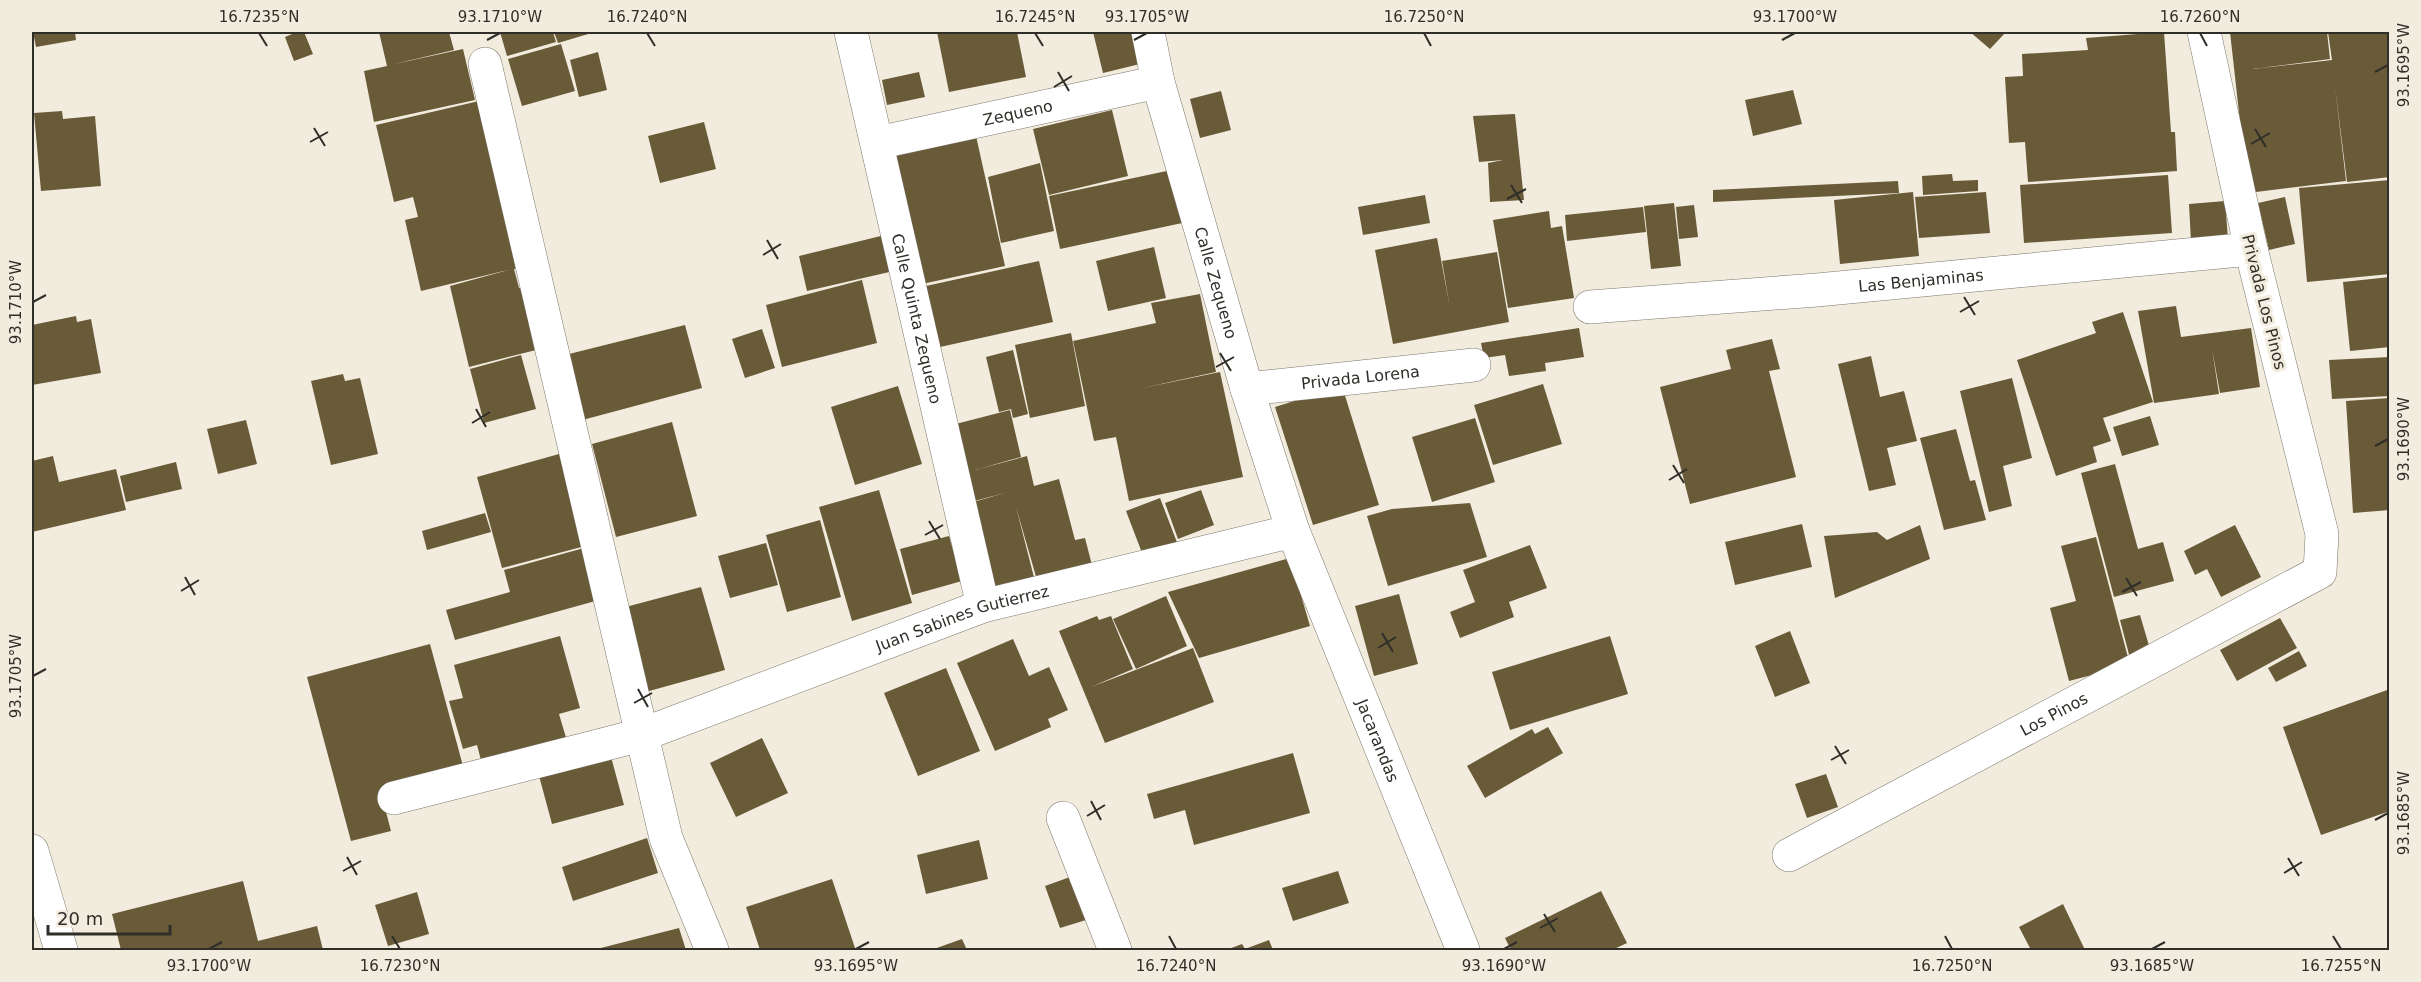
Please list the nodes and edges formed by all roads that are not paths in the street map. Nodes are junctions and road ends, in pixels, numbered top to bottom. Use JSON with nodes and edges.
{"nodes":[{"id":1,"x":851,"y":32,"type":"edge"},
{"id":2,"x":1148,"y":32,"type":"edge"},
{"id":3,"x":2204,"y":32,"type":"edge"},
{"id":4,"x":485,"y":64,"type":"dead end"},
{"id":5,"x":1158,"y":82,"type":"junction"},
{"id":6,"x":877,"y":143,"type":"junction"},
{"id":7,"x":2251,"y":249,"type":"junction"},
{"id":8,"x":1590,"y":307,"type":"dead end"},
{"id":9,"x":1474,"y":365,"type":"dead end"},
{"id":10,"x":1247,"y":389,"type":"junction"},
{"id":11,"x":1293,"y":531,"type":"junction"},
{"id":12,"x":2320,"y":572,"type":"joint"},
{"id":13,"x":983,"y":606,"type":"junction"},
{"id":14,"x":641,"y":735,"type":"junction"},
{"id":15,"x":394,"y":798,"type":"dead end"},
{"id":16,"x":1063,"y":818,"type":"dead end"},
{"id":17,"x":32,"y":851,"type":"edge"},
{"id":18,"x":1789,"y":855,"type":"dead end"},
{"id":19,"x":62,"y":951,"type":"edge"},
{"id":20,"x":712,"y":951,"type":"edge"},
{"id":21,"x":1115,"y":951,"type":"edge"},
{"id":22,"x":1463,"y":951,"type":"edge"}],
"edges":[{"from":1,"to":6,"type":"street","name":"Calle Quinta Zequeno"},
{"from":2,"to":5,"type":"street","name":"Calle Zequeno"},
{"from":3,"to":7,"type":"street","name":"Privada Los Pinos"},
{"from":4,"to":14,"type":"street"},
{"from":5,"to":6,"type":"street","name":"Zequeno"},
{"from":5,"to":10,"type":"street","name":"Calle Zequeno"},
{"from":6,"to":13,"type":"street","name":"Calle Quinta Zequeno"},
{"from":7,"to":8,"type":"street","name":"Las Benjaminas"},
{"from":7,"to":12,"type":"street","name":"Privada Los Pinos"},
{"from":9,"to":10,"type":"street","name":"Privada Lorena"},
{"from":10,"to":11,"type":"street","name":"Calle Zequeno"},
{"from":11,"to":13,"type":"street","name":"Juan Sabines Gutierrez"},
{"from":11,"to":22,"type":"street","name":"Jacarandas"},
{"from":12,"to":18,"type":"street","name":"Los Pinos"},
{"from":13,"to":14,"type":"street","name":"Juan Sabines Gutierrez"},
{"from":14,"to":15,"type":"street","name":"Juan Sabines Gutierrez"},
{"from":14,"to":20,"type":"street"},
{"from":16,"to":21,"type":"street"},
{"from":17,"to":19,"type":"street"}]}
